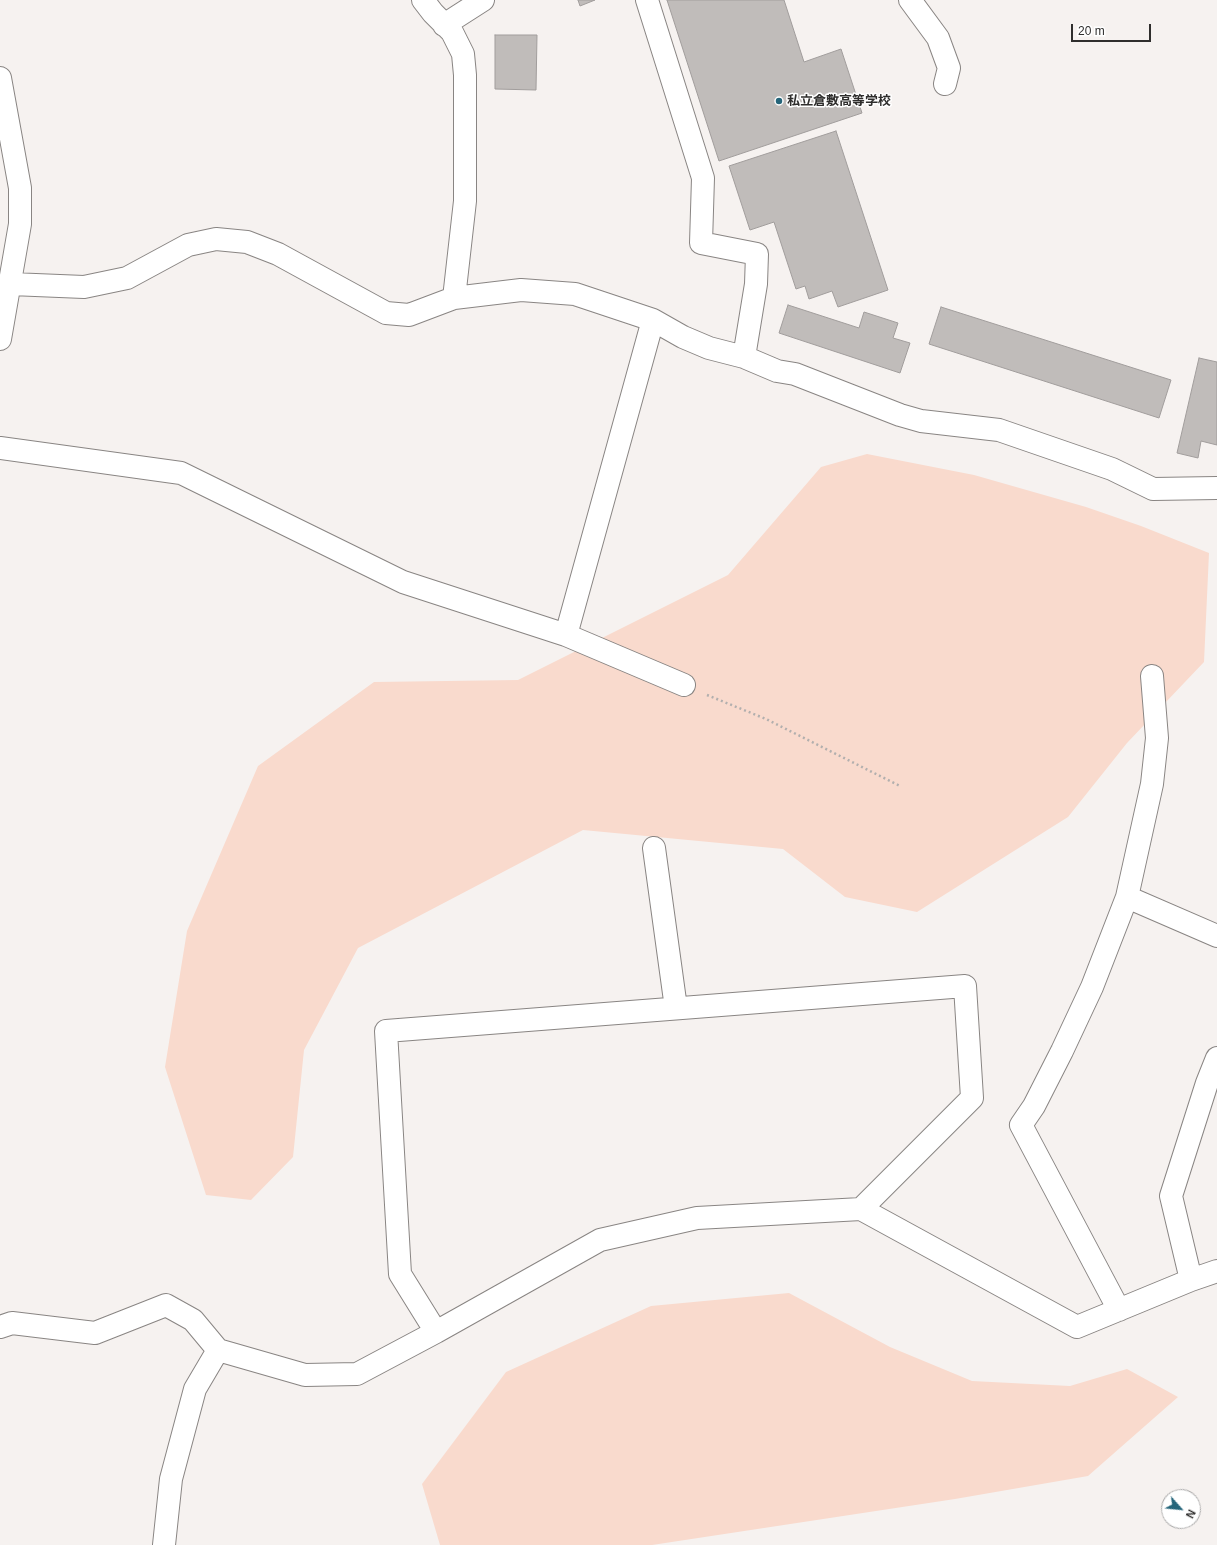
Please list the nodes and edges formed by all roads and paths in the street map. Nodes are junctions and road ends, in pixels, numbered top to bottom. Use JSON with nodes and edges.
{"nodes":[{"id":1,"x":423,"y":0,"type":"edge"},
{"id":2,"x":483,"y":0,"type":"edge"},
{"id":3,"x":647,"y":0,"type":"edge"},
{"id":4,"x":910,"y":0,"type":"edge"},
{"id":5,"x":444,"y":25,"type":"junction"},
{"id":6,"x":0,"y":78,"type":"edge"},
{"id":7,"x":946,"y":84,"type":"dead end"},
{"id":8,"x":8,"y":249,"type":"edge"},
{"id":9,"x":11,"y":284,"type":"junction"},
{"id":10,"x":454,"y":298,"type":"junction"},
{"id":11,"x":653,"y":320,"type":"junction"},
{"id":12,"x":0,"y":339,"type":"edge"},
{"id":13,"x":744,"y":357,"type":"junction"},
{"id":14,"x":0,"y":448,"type":"edge"},
{"id":15,"x":1217,"y":488,"type":"edge"},
{"id":16,"x":566,"y":635,"type":"junction"},
{"id":17,"x":1152,"y":676,"type":"dead end"},
{"id":18,"x":684,"y":686,"type":"joint"},
{"id":19,"x":900,"y":786,"type":"dead end"},
{"id":20,"x":654,"y":848,"type":"dead end"},
{"id":21,"x":1127,"y":897,"type":"junction"},
{"id":22,"x":1217,"y":936,"type":"edge"},
{"id":23,"x":676,"y":1008,"type":"junction"},
{"id":24,"x":1217,"y":1058,"type":"edge"},
{"id":25,"x":861,"y":1209,"type":"junction"},
{"id":26,"x":1217,"y":1271,"type":"edge"},
{"id":27,"x":1191,"y":1280,"type":"junction"},
{"id":28,"x":1119,"y":1310,"type":"junction"},
{"id":29,"x":0,"y":1327,"type":"edge"},
{"id":30,"x":436,"y":1332,"type":"junction"},
{"id":31,"x":218,"y":1350,"type":"junction"},
{"id":32,"x":164,"y":1545,"type":"edge"}],
"edges":[{"from":1,"to":5,"type":"street"},
{"from":2,"to":5,"type":"street"},
{"from":3,"to":13,"type":"street"},
{"from":4,"to":7,"type":"street"},
{"from":5,"to":10,"type":"street"},
{"from":6,"to":8,"type":"street"},
{"from":8,"to":9,"type":"street"},
{"from":9,"to":10,"type":"street"},
{"from":9,"to":12,"type":"street"},
{"from":10,"to":11,"type":"street"},
{"from":11,"to":13,"type":"street"},
{"from":11,"to":16,"type":"street"},
{"from":13,"to":15,"type":"street"},
{"from":14,"to":16,"type":"street"},
{"from":16,"to":18,"type":"street"},
{"from":17,"to":21,"type":"street"},
{"from":18,"to":19,"type":"path"},
{"from":20,"to":23,"type":"street"},
{"from":21,"to":22,"type":"street"},
{"from":21,"to":28,"type":"street"},
{"from":23,"to":25,"type":"street"},
{"from":23,"to":30,"type":"street"},
{"from":24,"to":27,"type":"street"},
{"from":25,"to":28,"type":"street"},
{"from":25,"to":30,"type":"street"},
{"from":26,"to":27,"type":"street"},
{"from":27,"to":28,"type":"street"},
{"from":29,"to":31,"type":"street"},
{"from":30,"to":31,"type":"street"},
{"from":31,"to":32,"type":"street"}]}
